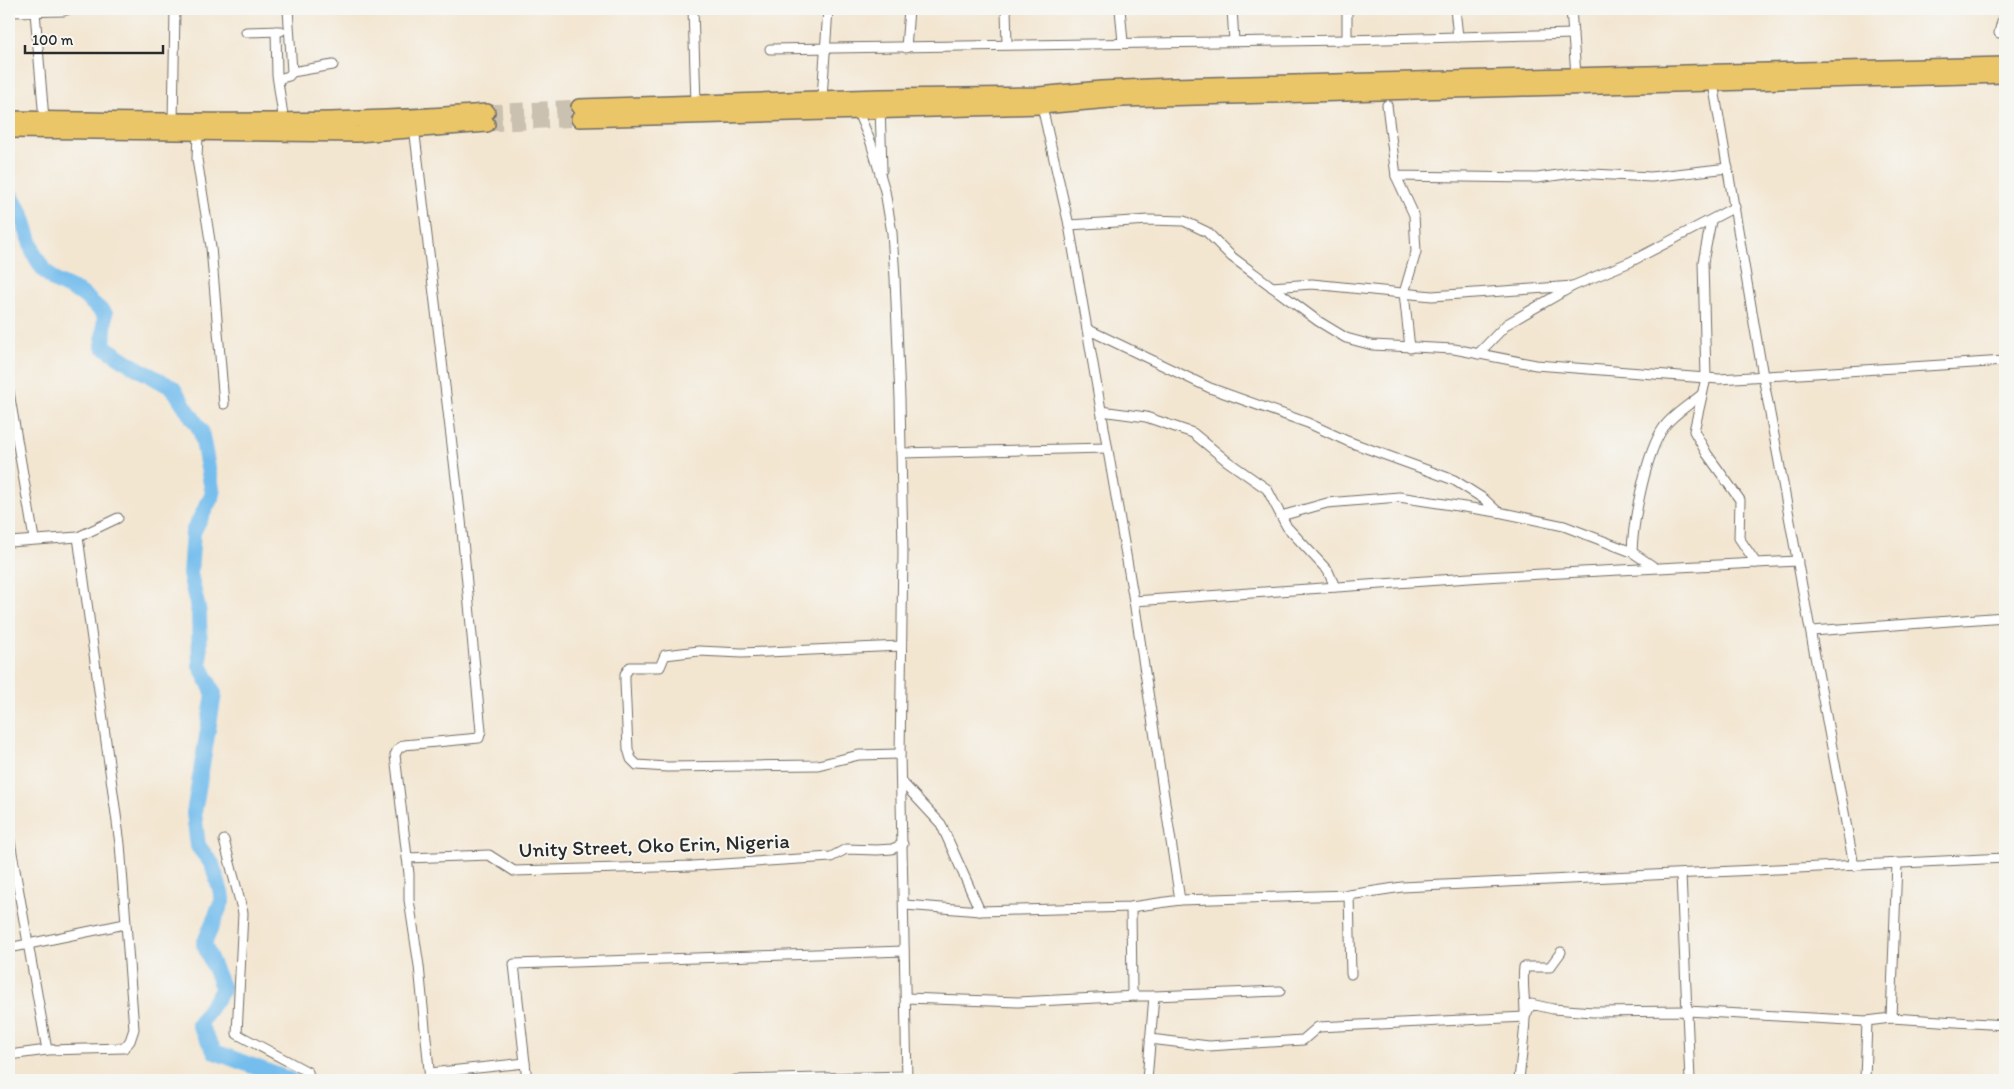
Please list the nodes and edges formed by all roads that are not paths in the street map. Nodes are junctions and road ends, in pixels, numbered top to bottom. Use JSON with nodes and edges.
{"nodes":[{"id":1,"x":68,"y":9,"type":"edge"},
{"id":2,"x":175,"y":9,"type":"edge"},
{"id":3,"x":288,"y":9,"type":"edge"},
{"id":4,"x":693,"y":9,"type":"edge"},
{"id":5,"x":828,"y":9,"type":"edge"},
{"id":6,"x":908,"y":9,"type":"edge"},
{"id":7,"x":1006,"y":9,"type":"edge"},
{"id":8,"x":1120,"y":9,"type":"edge"},
{"id":9,"x":1232,"y":9,"type":"edge"},
{"id":10,"x":1347,"y":9,"type":"edge"},
{"id":11,"x":1456,"y":9,"type":"edge"},
{"id":12,"x":1571,"y":9,"type":"edge"},
{"id":13,"x":2005,"y":9,"type":"edge"},
{"id":14,"x":9,"y":12,"type":"edge"},
{"id":15,"x":35,"y":12,"type":"junction"},
{"id":16,"x":276,"y":31,"type":"junction"},
{"id":17,"x":246,"y":32,"type":"dead end"},
{"id":18,"x":289,"y":32,"type":"junction"},
{"id":19,"x":1999,"y":33,"type":"dead end"},
{"id":20,"x":1573,"y":34,"type":"junction"},
{"id":21,"x":1458,"y":38,"type":"junction"},
{"id":22,"x":1348,"y":40,"type":"junction"},
{"id":23,"x":1234,"y":41,"type":"junction"},
{"id":24,"x":1123,"y":42,"type":"junction"},
{"id":25,"x":1007,"y":44,"type":"junction"},
{"id":26,"x":824,"y":48,"type":"junction"},
{"id":27,"x":906,"y":48,"type":"junction"},
{"id":28,"x":770,"y":49,"type":"dead end"},
{"id":29,"x":333,"y":65,"type":"dead end"},
{"id":30,"x":292,"y":72,"type":"junction"},
{"id":31,"x":2004,"y":73,"type":"edge"},
{"id":32,"x":1576,"y":75,"type":"junction"},
{"id":33,"x":278,"y":79,"type":"junction"},
{"id":34,"x":1713,"y":83,"type":"junction"},
{"id":35,"x":822,"y":98,"type":"junction"},
{"id":36,"x":1040,"y":100,"type":"junction"},
{"id":37,"x":880,"y":103,"type":"junction"},
{"id":38,"x":696,"y":104,"type":"junction"},
{"id":39,"x":1387,"y":104,"type":"dead end"},
{"id":40,"x":857,"y":110,"type":"junction"},
{"id":41,"x":487,"y":118,"type":"tunnel mouth"},
{"id":42,"x":9,"y":119,"type":"edge"},
{"id":43,"x":44,"y":119,"type":"junction"},
{"id":44,"x":174,"y":122,"type":"junction"},
{"id":45,"x":284,"y":122,"type":"junction"},
{"id":46,"x":414,"y":124,"type":"junction"},
{"id":47,"x":9,"y":130,"type":"edge"},
{"id":48,"x":198,"y":134,"type":"junction"},
{"id":49,"x":1728,"y":168,"type":"junction"},
{"id":50,"x":882,"y":176,"type":"junction"},
{"id":51,"x":1396,"y":176,"type":"junction"},
{"id":52,"x":1735,"y":207,"type":"junction"},
{"id":53,"x":1711,"y":220,"type":"junction"},
{"id":54,"x":1068,"y":225,"type":"junction"},
{"id":55,"x":1572,"y":286,"type":"junction"},
{"id":56,"x":1272,"y":287,"type":"junction"},
{"id":57,"x":1404,"y":293,"type":"junction"},
{"id":58,"x":1087,"y":329,"type":"junction"},
{"id":59,"x":1410,"y":348,"type":"junction"},
{"id":60,"x":1478,"y":354,"type":"junction"},
{"id":61,"x":2005,"y":361,"type":"edge"},
{"id":62,"x":1764,"y":376,"type":"junction"},
{"id":63,"x":1706,"y":378,"type":"junction"},
{"id":64,"x":9,"y":392,"type":"edge"},
{"id":65,"x":1702,"y":394,"type":"junction"},
{"id":66,"x":224,"y":404,"type":"dead end"},
{"id":67,"x":1101,"y":412,"type":"junction"},
{"id":68,"x":1107,"y":448,"type":"junction"},
{"id":69,"x":901,"y":453,"type":"junction"},
{"id":70,"x":1498,"y":512,"type":"junction"},
{"id":71,"x":1281,"y":516,"type":"junction"},
{"id":72,"x":118,"y":518,"type":"dead end"},
{"id":73,"x":78,"y":537,"type":"junction"},
{"id":74,"x":34,"y":539,"type":"junction"},
{"id":75,"x":9,"y":542,"type":"edge"},
{"id":76,"x":1632,"y":552,"type":"junction"},
{"id":77,"x":1798,"y":561,"type":"junction"},
{"id":78,"x":1756,"y":563,"type":"junction"},
{"id":79,"x":1654,"y":567,"type":"junction"},
{"id":80,"x":1335,"y":587,"type":"junction"},
{"id":81,"x":1134,"y":601,"type":"junction"},
{"id":82,"x":2005,"y":617,"type":"edge"},
{"id":83,"x":1812,"y":631,"type":"junction"},
{"id":84,"x":902,"y":646,"type":"junction"},
{"id":85,"x":900,"y":754,"type":"junction"},
{"id":86,"x":901,"y":781,"type":"junction"},
{"id":87,"x":9,"y":836,"type":"edge"},
{"id":88,"x":224,"y":840,"type":"dead end"},
{"id":89,"x":903,"y":844,"type":"junction"},
{"id":90,"x":407,"y":858,"type":"junction"},
{"id":91,"x":2005,"y":858,"type":"edge"},
{"id":92,"x":1897,"y":863,"type":"junction"},
{"id":93,"x":1854,"y":866,"type":"junction"},
{"id":94,"x":1681,"y":875,"type":"junction"},
{"id":95,"x":1349,"y":895,"type":"junction"},
{"id":96,"x":1180,"y":900,"type":"junction"},
{"id":97,"x":905,"y":904,"type":"junction"},
{"id":98,"x":1131,"y":907,"type":"junction"},
{"id":99,"x":980,"y":911,"type":"junction"},
{"id":100,"x":125,"y":924,"type":"junction"},
{"id":101,"x":28,"y":944,"type":"junction"},
{"id":102,"x":9,"y":948,"type":"edge"},
{"id":103,"x":904,"y":951,"type":"junction"},
{"id":104,"x":1562,"y":952,"type":"dead end"},
{"id":105,"x":1351,"y":974,"type":"dead end"},
{"id":106,"x":1280,"y":991,"type":"dead end"},
{"id":107,"x":1136,"y":996,"type":"junction"},
{"id":108,"x":1154,"y":996,"type":"junction"},
{"id":109,"x":906,"y":998,"type":"junction"},
{"id":110,"x":1687,"y":1012,"type":"junction"},
{"id":111,"x":1526,"y":1017,"type":"junction"},
{"id":112,"x":1891,"y":1018,"type":"junction"},
{"id":113,"x":1867,"y":1021,"type":"junction"},
{"id":114,"x":2005,"y":1025,"type":"edge"},
{"id":115,"x":1150,"y":1039,"type":"junction"},
{"id":116,"x":47,"y":1050,"type":"junction"},
{"id":117,"x":9,"y":1055,"type":"edge"},
{"id":118,"x":525,"y":1062,"type":"junction"},
{"id":119,"x":430,"y":1077,"type":"edge"},
{"id":120,"x":907,"y":1078,"type":"edge"},
{"id":121,"x":310,"y":1080,"type":"edge"},
{"id":122,"x":527,"y":1080,"type":"edge"},
{"id":123,"x":735,"y":1080,"type":"edge"},
{"id":124,"x":1147,"y":1080,"type":"edge"},
{"id":125,"x":1519,"y":1080,"type":"edge"},
{"id":126,"x":1690,"y":1080,"type":"edge"},
{"id":127,"x":1865,"y":1080,"type":"edge"}],
"edges":[{"from":1,"to":15,"type":"street"},
{"from":2,"to":44,"type":"street"},
{"from":3,"to":18,"type":"street"},
{"from":4,"to":38,"type":"street"},
{"from":5,"to":26,"type":"street"},
{"from":6,"to":27,"type":"street"},
{"from":7,"to":25,"type":"street"},
{"from":8,"to":24,"type":"street"},
{"from":9,"to":23,"type":"street"},
{"from":10,"to":22,"type":"street"},
{"from":11,"to":21,"type":"street"},
{"from":12,"to":20,"type":"street"},
{"from":13,"to":19,"type":"street"},
{"from":14,"to":15,"type":"street"},
{"from":15,"to":43,"type":"street"},
{"from":16,"to":17,"type":"street"},
{"from":16,"to":18,"type":"street"},
{"from":16,"to":33,"type":"street"},
{"from":18,"to":30,"type":"street"},
{"from":20,"to":21,"type":"street"},
{"from":20,"to":32,"type":"street"},
{"from":21,"to":22,"type":"street"},
{"from":22,"to":23,"type":"street"},
{"from":23,"to":24,"type":"street"},
{"from":24,"to":25,"type":"street"},
{"from":25,"to":27,"type":"street"},
{"from":26,"to":27,"type":"street"},
{"from":26,"to":28,"type":"street"},
{"from":26,"to":35,"type":"street"},
{"from":29,"to":30,"type":"street"},
{"from":30,"to":33,"type":"street"},
{"from":31,"to":32,"type":"main road"},
{"from":31,"to":34,"type":"main road"},
{"from":32,"to":36,"type":"main road"},
{"from":33,"to":45,"type":"street"},
{"from":34,"to":36,"type":"main road"},
{"from":34,"to":49,"type":"street"},
{"from":35,"to":37,"type":"main road"},
{"from":35,"to":38,"type":"main road"},
{"from":36,"to":37,"type":"main road"},
{"from":36,"to":54,"type":"street"},
{"from":37,"to":40,"type":"main road"},
{"from":37,"to":50,"type":"street"},
{"from":38,"to":40,"type":"main road"},
{"from":39,"to":51,"type":"street"},
{"from":40,"to":50,"type":"street"},
{"from":41,"to":46,"type":"main road"},
{"from":42,"to":43,"type":"main road"},
{"from":43,"to":44,"type":"main road"},
{"from":44,"to":45,"type":"main road"},
{"from":45,"to":46,"type":"main road"},
{"from":46,"to":48,"type":"main road"},
{"from":46,"to":90,"type":"street"},
{"from":47,"to":48,"type":"main road"},
{"from":48,"to":66,"type":"street"},
{"from":49,"to":51,"type":"street"},
{"from":49,"to":52,"type":"street"},
{"from":50,"to":69,"type":"street"},
{"from":51,"to":57,"type":"street"},
{"from":52,"to":53,"type":"street"},
{"from":52,"to":62,"type":"street"},
{"from":53,"to":55,"type":"street"},
{"from":53,"to":63,"type":"street"},
{"from":54,"to":56,"type":"street"},
{"from":54,"to":58,"type":"street"},
{"from":55,"to":57,"type":"street"},
{"from":55,"to":60,"type":"street"},
{"from":56,"to":57,"type":"street"},
{"from":56,"to":59,"type":"street"},
{"from":57,"to":59,"type":"street"},
{"from":58,"to":67,"type":"street"},
{"from":58,"to":70,"type":"street"},
{"from":59,"to":60,"type":"street"},
{"from":60,"to":63,"type":"street"},
{"from":61,"to":62,"type":"street"},
{"from":62,"to":63,"type":"street"},
{"from":62,"to":77,"type":"street"},
{"from":63,"to":65,"type":"street"},
{"from":64,"to":74,"type":"street"},
{"from":65,"to":76,"type":"street"},
{"from":65,"to":78,"type":"street"},
{"from":67,"to":68,"type":"street"},
{"from":67,"to":71,"type":"street"},
{"from":68,"to":69,"type":"street"},
{"from":68,"to":81,"type":"street"},
{"from":69,"to":84,"type":"street"},
{"from":70,"to":71,"type":"street"},
{"from":70,"to":76,"type":"street"},
{"from":71,"to":80,"type":"street"},
{"from":72,"to":73,"type":"street"},
{"from":73,"to":74,"type":"street"},
{"from":73,"to":100,"type":"street"},
{"from":74,"to":75,"type":"street"},
{"from":76,"to":79,"type":"street"},
{"from":77,"to":78,"type":"street"},
{"from":77,"to":83,"type":"street"},
{"from":78,"to":79,"type":"street"},
{"from":79,"to":80,"type":"street"},
{"from":80,"to":81,"type":"street"},
{"from":81,"to":96,"type":"street"},
{"from":82,"to":83,"type":"street"},
{"from":83,"to":93,"type":"street"},
{"from":84,"to":85,"type":"street"},
{"from":84,"to":85,"type":"street"},
{"from":85,"to":86,"type":"street"},
{"from":86,"to":89,"type":"street"},
{"from":86,"to":99,"type":"street"},
{"from":87,"to":101,"type":"street"},
{"from":88,"to":121,"type":"street"},
{"from":89,"to":90,"type":"street","name":"Unity Street, Oko Erin, Nigeria"},
{"from":89,"to":97,"type":"street"},
{"from":90,"to":119,"type":"street"},
{"from":91,"to":92,"type":"street"},
{"from":92,"to":93,"type":"street"},
{"from":92,"to":112,"type":"street"},
{"from":93,"to":94,"type":"street"},
{"from":94,"to":95,"type":"street"},
{"from":94,"to":110,"type":"street"},
{"from":95,"to":96,"type":"street"},
{"from":95,"to":105,"type":"street"},
{"from":96,"to":98,"type":"street"},
{"from":97,"to":99,"type":"street"},
{"from":97,"to":103,"type":"street"},
{"from":98,"to":99,"type":"street"},
{"from":98,"to":107,"type":"street"},
{"from":100,"to":101,"type":"street"},
{"from":100,"to":116,"type":"street"},
{"from":101,"to":102,"type":"street"},
{"from":101,"to":116,"type":"street"},
{"from":103,"to":109,"type":"street"},
{"from":103,"to":118,"type":"street"},
{"from":104,"to":111,"type":"street"},
{"from":106,"to":108,"type":"street"},
{"from":107,"to":108,"type":"street"},
{"from":107,"to":109,"type":"street"},
{"from":108,"to":115,"type":"street"},
{"from":109,"to":120,"type":"street"},
{"from":110,"to":111,"type":"street"},
{"from":110,"to":113,"type":"street"},
{"from":110,"to":126,"type":"street"},
{"from":111,"to":115,"type":"street"},
{"from":111,"to":125,"type":"street"},
{"from":112,"to":113,"type":"street"},
{"from":112,"to":114,"type":"street"},
{"from":113,"to":127,"type":"street"},
{"from":115,"to":124,"type":"street"},
{"from":116,"to":117,"type":"street"},
{"from":118,"to":119,"type":"street"},
{"from":118,"to":122,"type":"street"},
{"from":120,"to":123,"type":"street"}]}
